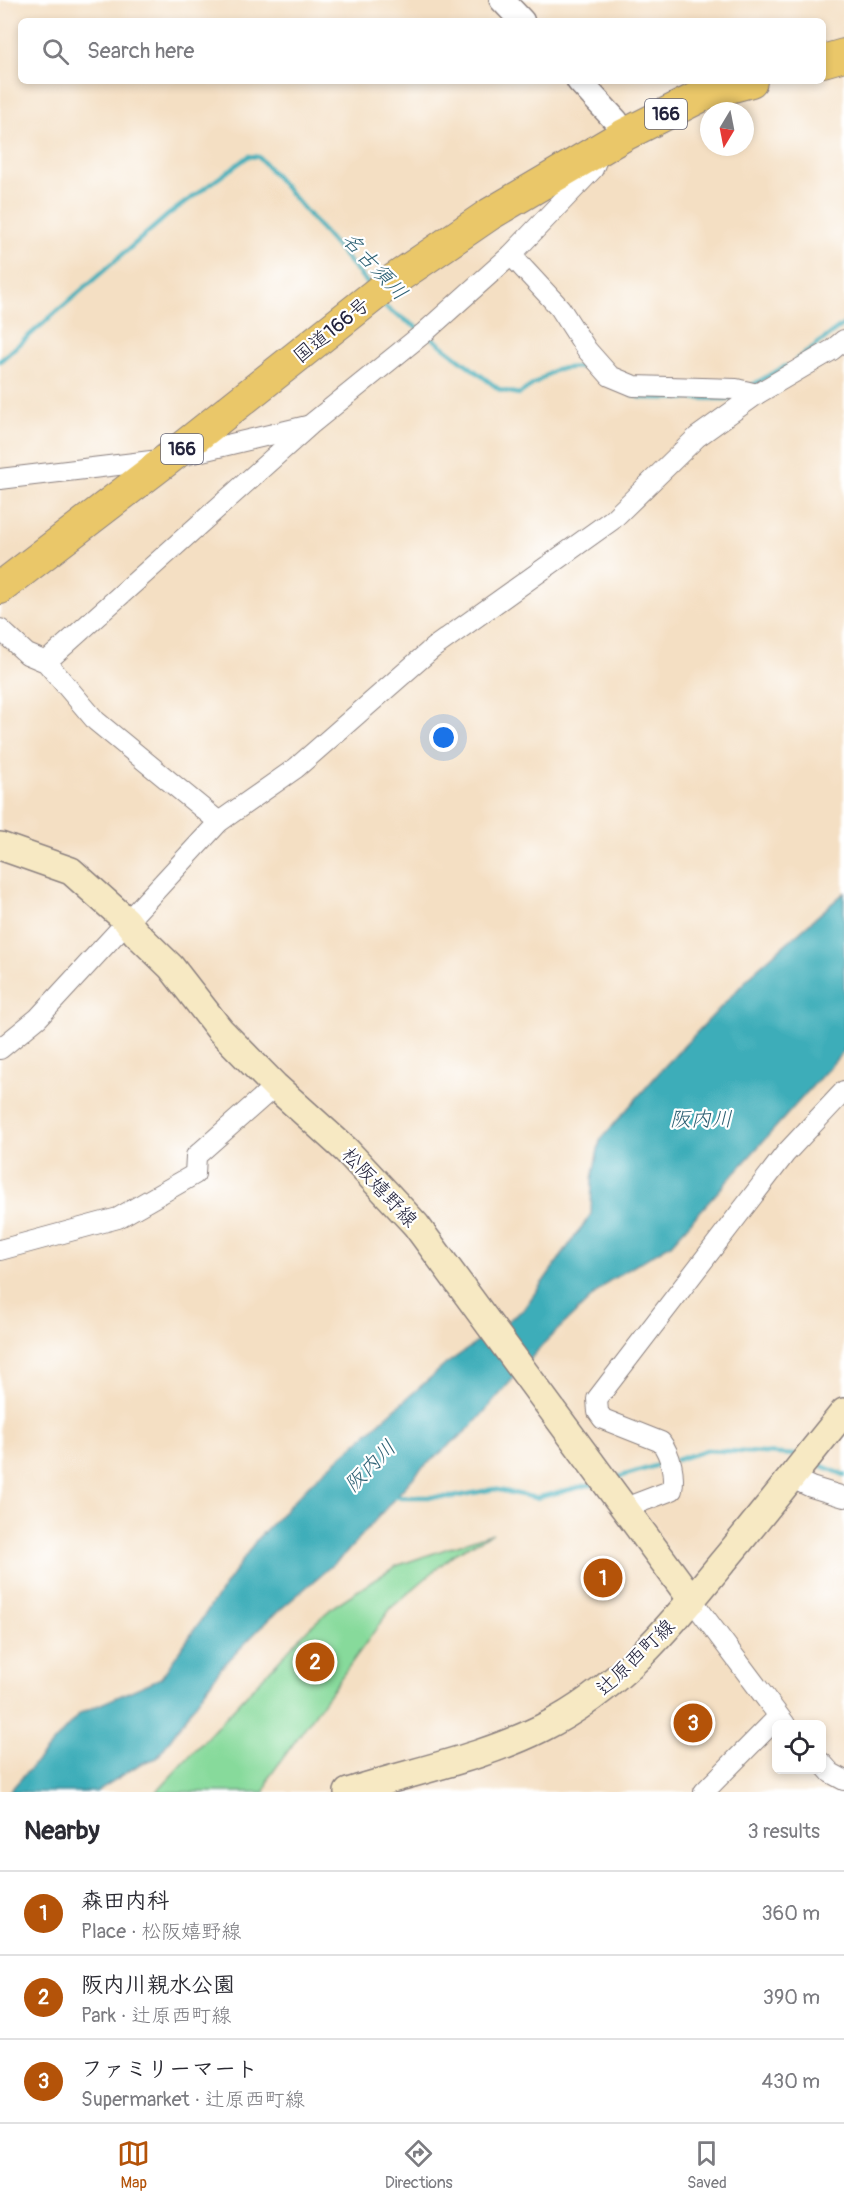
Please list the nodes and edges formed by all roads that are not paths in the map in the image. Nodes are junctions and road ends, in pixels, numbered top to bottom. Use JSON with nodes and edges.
{"nodes":[{"id":1,"x":502,"y":0,"type":"edge"},
{"id":2,"x":519,"y":18,"type":"edge"},
{"id":3,"x":844,"y":55,"type":"edge"},
{"id":4,"x":826,"y":60,"type":"edge"},
{"id":5,"x":582,"y":84,"type":"edge"},
{"id":6,"x":740,"y":84,"type":"edge"},
{"id":7,"x":613,"y":142,"type":"junction"},
{"id":8,"x":511,"y":255,"type":"junction"},
{"id":9,"x":840,"y":350,"type":"edge"},
{"id":10,"x":756,"y":394,"type":"junction"},
{"id":11,"x":310,"y":425,"type":"junction"},
{"id":12,"x":168,"y":459,"type":"junction"},
{"id":13,"x":0,"y":479,"type":"edge"},
{"id":14,"x":0,"y":588,"type":"edge"},
{"id":15,"x":0,"y":630,"type":"edge"},
{"id":16,"x":46,"y":662,"type":"junction"},
{"id":17,"x":219,"y":822,"type":"junction"},
{"id":18,"x":0,"y":846,"type":"edge"},
{"id":19,"x":126,"y":920,"type":"junction"},
{"id":20,"x":0,"y":1049,"type":"edge"},
{"id":21,"x":275,"y":1086,"type":"junction"},
{"id":22,"x":844,"y":1091,"type":"edge"},
{"id":23,"x":0,"y":1250,"type":"edge"},
{"id":24,"x":844,"y":1412,"type":"edge"},
{"id":25,"x":792,"y":1478,"type":"junction"},
{"id":26,"x":844,"y":1497,"type":"edge"},
{"id":27,"x":625,"y":1508,"type":"junction"},
{"id":28,"x":692,"y":1600,"type":"junction"},
{"id":29,"x":781,"y":1720,"type":"edge"},
{"id":30,"x":772,"y":1730,"type":"edge"},
{"id":31,"x":826,"y":1767,"type":"edge"},
{"id":32,"x":844,"y":1780,"type":"edge"},
{"id":33,"x":348,"y":1792,"type":"edge"},
{"id":34,"x":704,"y":1792,"type":"edge"}],
"edges":[{"from":1,"to":2,"type":"street"},
{"from":3,"to":4,"type":"highway"},
{"from":5,"to":7,"type":"street"},
{"from":6,"to":7,"type":"highway","name":"国道166号","number":"166"},
{"from":7,"to":8,"type":"street"},
{"from":7,"to":12,"type":"highway","name":"国道166号","number":"166"},
{"from":8,"to":10,"type":"street"},
{"from":8,"to":11,"type":"street"},
{"from":9,"to":10,"type":"street"},
{"from":10,"to":17,"type":"street"},
{"from":11,"to":12,"type":"street"},
{"from":11,"to":16,"type":"street"},
{"from":12,"to":13,"type":"street"},
{"from":12,"to":14,"type":"highway","name":"国道166号","number":"166"},
{"from":15,"to":16,"type":"street"},
{"from":16,"to":17,"type":"street"},
{"from":17,"to":19,"type":"street"},
{"from":18,"to":19,"type":"main road","name":"松阪嬉野線"},
{"from":19,"to":20,"type":"street"},
{"from":19,"to":21,"type":"main road","name":"松阪嬉野線"},
{"from":21,"to":23,"type":"street"},
{"from":21,"to":27,"type":"main road","name":"松阪嬉野線"},
{"from":22,"to":27,"type":"street"},
{"from":24,"to":25,"type":"main road","name":"辻原西町線"},
{"from":25,"to":26,"type":"street"},
{"from":25,"to":28,"type":"main road","name":"辻原西町線"},
{"from":27,"to":28,"type":"main road","name":"松阪嬉野線"},
{"from":28,"to":29,"type":"street"},
{"from":28,"to":33,"type":"main road","name":"辻原西町線"},
{"from":30,"to":34,"type":"street"},
{"from":31,"to":32,"type":"street"}]}
